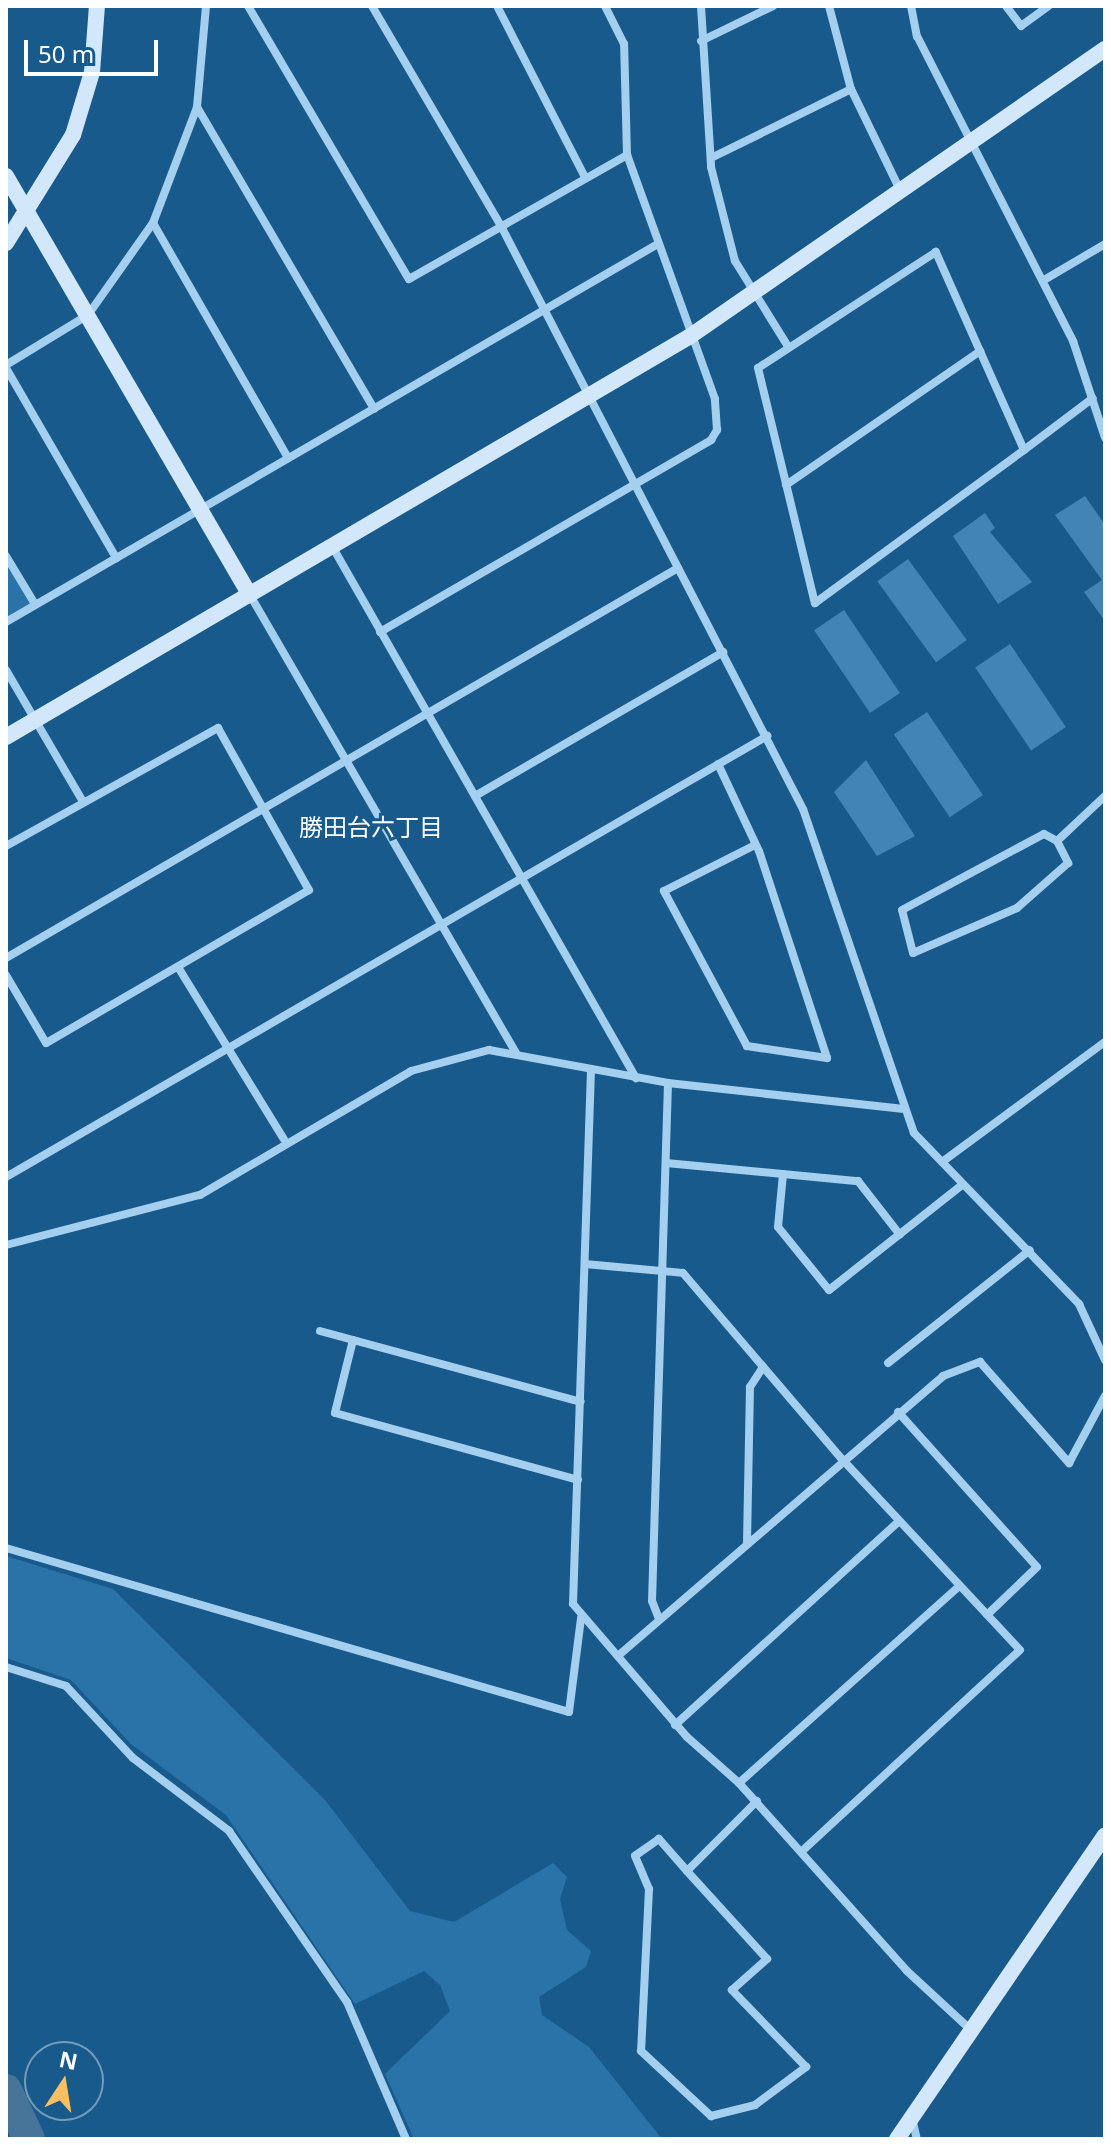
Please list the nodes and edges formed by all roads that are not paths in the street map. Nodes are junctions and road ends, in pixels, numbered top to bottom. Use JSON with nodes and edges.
{"nodes":[{"id":1,"x":97,"y":6,"type":"edge"},
{"id":2,"x":206,"y":6,"type":"edge"},
{"id":3,"x":248,"y":6,"type":"edge"},
{"id":4,"x":372,"y":6,"type":"edge"},
{"id":5,"x":497,"y":6,"type":"edge"},
{"id":6,"x":605,"y":6,"type":"edge"},
{"id":7,"x":701,"y":6,"type":"edge"},
{"id":8,"x":773,"y":6,"type":"edge"},
{"id":9,"x":829,"y":6,"type":"edge"},
{"id":10,"x":911,"y":6,"type":"edge"},
{"id":11,"x":1006,"y":6,"type":"edge"},
{"id":12,"x":1049,"y":6,"type":"edge"},
{"id":13,"x":701,"y":41,"type":"junction"},
{"id":14,"x":1105,"y":49,"type":"edge"},
{"id":15,"x":851,"y":89,"type":"junction"},
{"id":16,"x":197,"y":107,"type":"junction"},
{"id":17,"x":970,"y":143,"type":"junction"},
{"id":18,"x":627,"y":155,"type":"junction"},
{"id":19,"x":711,"y":158,"type":"junction"},
{"id":20,"x":6,"y":176,"type":"edge"},
{"id":21,"x":585,"y":177,"type":"junction"},
{"id":22,"x":900,"y":190,"type":"junction"},
{"id":23,"x":29,"y":216,"type":"junction"},
{"id":24,"x":153,"y":223,"type":"junction"},
{"id":25,"x":501,"y":226,"type":"junction"},
{"id":26,"x":6,"y":243,"type":"edge"},
{"id":27,"x":1105,"y":244,"type":"edge"},
{"id":28,"x":656,"y":245,"type":"junction"},
{"id":29,"x":1044,"y":280,"type":"junction"},
{"id":30,"x":753,"y":297,"type":"junction"},
{"id":31,"x":545,"y":310,"type":"junction"},
{"id":32,"x":88,"y":315,"type":"junction"},
{"id":33,"x":689,"y":337,"type":"junction"},
{"id":34,"x":789,"y":348,"type":"junction"},
{"id":35,"x":980,"y":351,"type":"junction"},
{"id":36,"x":6,"y":366,"type":"edge"},
{"id":37,"x":587,"y":398,"type":"junction"},
{"id":38,"x":1093,"y":398,"type":"junction"},
{"id":39,"x":374,"y":409,"type":"junction"},
{"id":40,"x":1105,"y":438,"type":"edge"},
{"id":41,"x":1024,"y":450,"type":"junction"},
{"id":42,"x":288,"y":458,"type":"junction"},
{"id":43,"x":634,"y":484,"type":"junction"},
{"id":44,"x":786,"y":485,"type":"junction"},
{"id":45,"x":200,"y":510,"type":"junction"},
{"id":46,"x":332,"y":546,"type":"junction"},
{"id":47,"x":6,"y":556,"type":"edge"},
{"id":48,"x":116,"y":558,"type":"junction"},
{"id":49,"x":678,"y":568,"type":"junction"},
{"id":50,"x":250,"y":595,"type":"junction"},
{"id":51,"x":35,"y":604,"type":"junction"},
{"id":52,"x":6,"y":622,"type":"edge"},
{"id":53,"x":380,"y":632,"type":"junction"},
{"id":54,"x":723,"y":652,"type":"junction"},
{"id":55,"x":6,"y":670,"type":"edge"},
{"id":56,"x":427,"y":714,"type":"junction"},
{"id":57,"x":37,"y":720,"type":"junction"},
{"id":58,"x":767,"y":736,"type":"junction"},
{"id":59,"x":6,"y":737,"type":"edge"},
{"id":60,"x":346,"y":760,"type":"junction"},
{"id":61,"x":718,"y":764,"type":"junction"},
{"id":62,"x":475,"y":796,"type":"junction"},
{"id":63,"x":1105,"y":796,"type":"edge"},
{"id":64,"x":83,"y":802,"type":"junction"},
{"id":65,"x":265,"y":810,"type":"junction"},
{"id":66,"x":1057,"y":841,"type":"junction"},
{"id":67,"x":755,"y":845,"type":"junction"},
{"id":68,"x":6,"y":846,"type":"edge"},
{"id":69,"x":523,"y":878,"type":"junction"},
{"id":70,"x":440,"y":925,"type":"junction"},
{"id":71,"x":6,"y":958,"type":"edge"},
{"id":72,"x":178,"y":967,"type":"junction"},
{"id":73,"x":6,"y":975,"type":"edge"},
{"id":74,"x":1105,"y":1042,"type":"edge"},
{"id":75,"x":228,"y":1048,"type":"junction"},
{"id":76,"x":516,"y":1053,"type":"junction"},
{"id":77,"x":591,"y":1070,"type":"junction"},
{"id":78,"x":636,"y":1078,"type":"junction"},
{"id":79,"x":668,"y":1083,"type":"junction"},
{"id":80,"x":902,"y":1109,"type":"junction"},
{"id":81,"x":284,"y":1139,"type":"junction"},
{"id":82,"x":942,"y":1162,"type":"junction"},
{"id":83,"x":666,"y":1163,"type":"junction"},
{"id":84,"x":8,"y":1172,"type":"edge"},
{"id":85,"x":783,"y":1174,"type":"junction"},
{"id":86,"x":962,"y":1185,"type":"junction"},
{"id":87,"x":900,"y":1235,"type":"junction"},
{"id":88,"x":6,"y":1245,"type":"edge"},
{"id":89,"x":1030,"y":1250,"type":"junction"},
{"id":90,"x":585,"y":1264,"type":"junction"},
{"id":91,"x":663,"y":1267,"type":"junction"},
{"id":92,"x":320,"y":1331,"type":"dead end"},
{"id":93,"x":353,"y":1340,"type":"junction"},
{"id":94,"x":1105,"y":1360,"type":"edge"},
{"id":95,"x":888,"y":1363,"type":"dead end"},
{"id":96,"x":763,"y":1367,"type":"junction"},
{"id":97,"x":1105,"y":1396,"type":"edge"},
{"id":98,"x":581,"y":1402,"type":"junction"},
{"id":99,"x":898,"y":1412,"type":"junction"},
{"id":100,"x":841,"y":1458,"type":"junction"},
{"id":101,"x":578,"y":1480,"type":"junction"},
{"id":102,"x":898,"y":1522,"type":"junction"},
{"id":103,"x":747,"y":1543,"type":"junction"},
{"id":104,"x":6,"y":1548,"type":"edge"},
{"id":105,"x":959,"y":1586,"type":"junction"},
{"id":106,"x":987,"y":1615,"type":"junction"},
{"id":107,"x":581,"y":1618,"type":"junction"},
{"id":108,"x":659,"y":1619,"type":"junction"},
{"id":109,"x":619,"y":1655,"type":"junction"},
{"id":110,"x":6,"y":1667,"type":"edge"},
{"id":111,"x":675,"y":1725,"type":"junction"},
{"id":112,"x":739,"y":1783,"type":"junction"},
{"id":113,"x":757,"y":1801,"type":"junction"},
{"id":114,"x":1105,"y":1835,"type":"edge"},
{"id":115,"x":803,"y":1850,"type":"junction"},
{"id":116,"x":687,"y":1871,"type":"junction"},
{"id":117,"x":971,"y":2030,"type":"junction"},
{"id":118,"x":912,"y":2117,"type":"junction"},
{"id":119,"x":406,"y":2139,"type":"edge"},
{"id":120,"x":897,"y":2139,"type":"edge"},
{"id":121,"x":917,"y":2139,"type":"edge"}],
"edges":[{"from":1,"to":23,"type":"street"},
{"from":2,"to":16,"type":"street"},
{"from":3,"to":25,"type":"street"},
{"from":4,"to":25,"type":"street"},
{"from":5,"to":21,"type":"street"},
{"from":6,"to":18,"type":"street"},
{"from":7,"to":13,"type":"street"},
{"from":8,"to":13,"type":"street"},
{"from":9,"to":15,"type":"street"},
{"from":10,"to":17,"type":"street"},
{"from":11,"to":12,"type":"street"},
{"from":13,"to":19,"type":"street"},
{"from":14,"to":17,"type":"street"},
{"from":15,"to":19,"type":"street"},
{"from":15,"to":22,"type":"street"},
{"from":16,"to":24,"type":"street"},
{"from":16,"to":39,"type":"street"},
{"from":17,"to":22,"type":"street"},
{"from":17,"to":29,"type":"street"},
{"from":18,"to":21,"type":"street"},
{"from":18,"to":28,"type":"street"},
{"from":19,"to":30,"type":"street"},
{"from":20,"to":23,"type":"street"},
{"from":21,"to":25,"type":"street"},
{"from":22,"to":30,"type":"street"},
{"from":23,"to":26,"type":"street"},
{"from":23,"to":32,"type":"street"},
{"from":24,"to":32,"type":"street"},
{"from":24,"to":42,"type":"street"},
{"from":25,"to":31,"type":"street"},
{"from":27,"to":29,"type":"street"},
{"from":28,"to":31,"type":"street"},
{"from":28,"to":33,"type":"street"},
{"from":29,"to":38,"type":"street"},
{"from":30,"to":33,"type":"street"},
{"from":30,"to":34,"type":"street"},
{"from":31,"to":37,"type":"street"},
{"from":31,"to":39,"type":"street"},
{"from":32,"to":36,"type":"street"},
{"from":32,"to":45,"type":"street"},
{"from":33,"to":37,"type":"street"},
{"from":33,"to":43,"type":"street"},
{"from":34,"to":35,"type":"street"},
{"from":34,"to":44,"type":"street"},
{"from":35,"to":41,"type":"street"},
{"from":35,"to":44,"type":"street"},
{"from":36,"to":48,"type":"street"},
{"from":37,"to":43,"type":"street"},
{"from":37,"to":46,"type":"street"},
{"from":38,"to":40,"type":"street"},
{"from":38,"to":41,"type":"street"},
{"from":39,"to":42,"type":"street"},
{"from":41,"to":44,"type":"street"},
{"from":42,"to":45,"type":"street"},
{"from":43,"to":49,"type":"street"},
{"from":43,"to":53,"type":"street"},
{"from":45,"to":48,"type":"street"},
{"from":45,"to":50,"type":"street"},
{"from":46,"to":50,"type":"street"},
{"from":46,"to":53,"type":"street"},
{"from":47,"to":51,"type":"street"},
{"from":48,"to":51,"type":"street"},
{"from":49,"to":54,"type":"street"},
{"from":49,"to":56,"type":"street"},
{"from":50,"to":57,"type":"street"},
{"from":50,"to":60,"type":"street"},
{"from":51,"to":52,"type":"street"},
{"from":53,"to":56,"type":"street"},
{"from":54,"to":58,"type":"street"},
{"from":54,"to":62,"type":"street"},
{"from":55,"to":57,"type":"street"},
{"from":56,"to":60,"type":"street"},
{"from":56,"to":62,"type":"street"},
{"from":57,"to":59,"type":"street"},
{"from":57,"to":64,"type":"street"},
{"from":58,"to":61,"type":"street"},
{"from":58,"to":80,"type":"street"},
{"from":60,"to":65,"type":"street"},
{"from":60,"to":70,"type":"street"},
{"from":61,"to":67,"type":"street"},
{"from":61,"to":69,"type":"street"},
{"from":62,"to":69,"type":"street"},
{"from":63,"to":66,"type":"street"},
{"from":64,"to":65,"type":"street"},
{"from":64,"to":68,"type":"street"},
{"from":65,"to":71,"type":"street"},
{"from":65,"to":72,"type":"street"},
{"from":66,"to":66,"type":"street"},
{"from":67,"to":67,"type":"street"},
{"from":69,"to":70,"type":"street"},
{"from":69,"to":78,"type":"street"},
{"from":70,"to":75,"type":"street"},
{"from":70,"to":76,"type":"street"},
{"from":72,"to":73,"type":"street"},
{"from":72,"to":75,"type":"street"},
{"from":74,"to":82,"type":"street"},
{"from":75,"to":81,"type":"street"},
{"from":75,"to":84,"type":"street"},
{"from":76,"to":77,"type":"street"},
{"from":76,"to":81,"type":"street"},
{"from":77,"to":78,"type":"street"},
{"from":77,"to":90,"type":"street"},
{"from":78,"to":79,"type":"street"},
{"from":79,"to":80,"type":"street"},
{"from":79,"to":83,"type":"street"},
{"from":80,"to":82,"type":"street"},
{"from":81,"to":88,"type":"street"},
{"from":82,"to":86,"type":"street"},
{"from":83,"to":85,"type":"street"},
{"from":83,"to":91,"type":"street"},
{"from":85,"to":87,"type":"street"},
{"from":85,"to":87,"type":"street"},
{"from":86,"to":87,"type":"street"},
{"from":86,"to":89,"type":"street"},
{"from":89,"to":94,"type":"street"},
{"from":89,"to":95,"type":"street"},
{"from":90,"to":91,"type":"street"},
{"from":90,"to":98,"type":"street"},
{"from":91,"to":96,"type":"street"},
{"from":91,"to":108,"type":"street"},
{"from":92,"to":93,"type":"street"},
{"from":93,"to":98,"type":"street"},
{"from":93,"to":101,"type":"street"},
{"from":96,"to":100,"type":"street"},
{"from":96,"to":103,"type":"street"},
{"from":97,"to":99,"type":"street"},
{"from":98,"to":101,"type":"street"},
{"from":99,"to":100,"type":"street"},
{"from":99,"to":106,"type":"street"},
{"from":100,"to":102,"type":"street"},
{"from":100,"to":103,"type":"street"},
{"from":101,"to":107,"type":"street"},
{"from":102,"to":105,"type":"street"},
{"from":102,"to":111,"type":"street"},
{"from":103,"to":108,"type":"street"},
{"from":104,"to":107,"type":"street"},
{"from":105,"to":106,"type":"street"},
{"from":105,"to":112,"type":"street"},
{"from":106,"to":115,"type":"street"},
{"from":107,"to":109,"type":"street"},
{"from":108,"to":109,"type":"street"},
{"from":109,"to":111,"type":"street"},
{"from":110,"to":119,"type":"street"},
{"from":111,"to":112,"type":"street"},
{"from":112,"to":113,"type":"street"},
{"from":113,"to":115,"type":"street"},
{"from":113,"to":116,"type":"street"},
{"from":114,"to":117,"type":"street"},
{"from":115,"to":117,"type":"street"},
{"from":116,"to":116,"type":"street"},
{"from":117,"to":118,"type":"street"},
{"from":118,"to":120,"type":"street"},
{"from":118,"to":121,"type":"street"}]}
